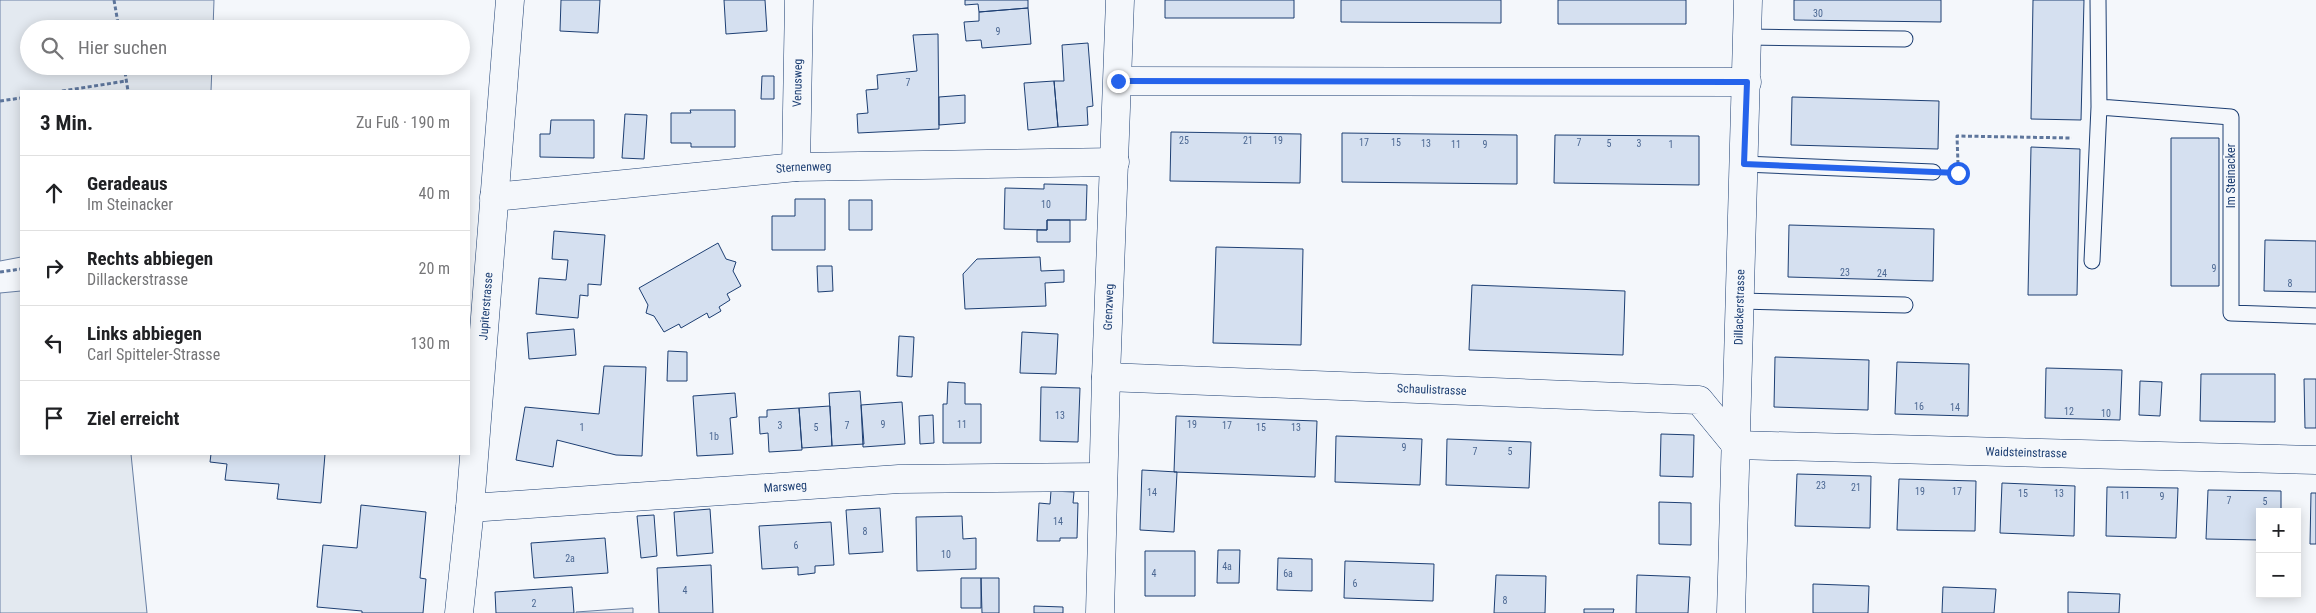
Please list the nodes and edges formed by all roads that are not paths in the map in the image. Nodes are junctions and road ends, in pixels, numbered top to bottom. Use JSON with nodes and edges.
{"nodes":[{"id":1,"x":510,"y":0,"type":"edge"},
{"id":2,"x":799,"y":0,"type":"edge"},
{"id":3,"x":1120,"y":0,"type":"edge"},
{"id":4,"x":1748,"y":0,"type":"edge"},
{"id":5,"x":2098,"y":0,"type":"edge"},
{"id":6,"x":1748,"y":37,"type":"junction"},
{"id":7,"x":1905,"y":39,"type":"dead end"},
{"id":8,"x":1118,"y":81,"type":"junction"},
{"id":9,"x":1747,"y":82,"type":"junction"},
{"id":10,"x":2099,"y":107,"type":"junction"},
{"id":11,"x":1115,"y":162,"type":"junction"},
{"id":12,"x":1744,"y":164,"type":"junction"},
{"id":13,"x":796,"y":167,"type":"junction"},
{"id":14,"x":1934,"y":172,"type":"road end"},
{"id":15,"x":494,"y":197,"type":"junction"},
{"id":16,"x":2092,"y":261,"type":"dead end"},
{"id":17,"x":1740,"y":301,"type":"junction"},
{"id":18,"x":1905,"y":305,"type":"dead end"},
{"id":19,"x":2316,"y":316,"type":"edge"},
{"id":20,"x":1106,"y":377,"type":"junction"},
{"id":21,"x":1736,"y":445,"type":"junction"},
{"id":22,"x":2316,"y":460,"type":"edge"},
{"id":23,"x":1103,"y":477,"type":"junction"},
{"id":24,"x":470,"y":508,"type":"junction"},
{"id":25,"x":459,"y":613,"type":"edge"},
{"id":26,"x":1100,"y":613,"type":"edge"},
{"id":27,"x":1731,"y":613,"type":"edge"}],
"edges":[{"from":1,"to":15,"type":"street","name":"Jupiterstrasse"},
{"from":2,"to":13,"type":"street","name":"Venusweg"},
{"from":3,"to":8,"type":"street","name":"Grenzweg"},
{"from":4,"to":6,"type":"street","name":"Dillackerstrasse"},
{"from":5,"to":10,"type":"lane"},
{"from":6,"to":7,"type":"lane"},
{"from":6,"to":9,"type":"street","name":"Dillackerstrasse"},
{"from":8,"to":9,"type":"street"},
{"from":8,"to":11,"type":"street","name":"Grenzweg"},
{"from":9,"to":12,"type":"street","name":"Dillackerstrasse"},
{"from":10,"to":16,"type":"lane"},
{"from":10,"to":19,"type":"lane","name":"Im Steinacker"},
{"from":11,"to":13,"type":"street","name":"Sternenweg"},
{"from":11,"to":20,"type":"street","name":"Grenzweg"},
{"from":12,"to":14,"type":"lane"},
{"from":12,"to":17,"type":"street","name":"Dillackerstrasse"},
{"from":13,"to":15,"type":"street","name":"Sternenweg"},
{"from":15,"to":24,"type":"street","name":"Jupiterstrasse"},
{"from":17,"to":18,"type":"lane"},
{"from":17,"to":21,"type":"street","name":"Dillackerstrasse"},
{"from":20,"to":21,"type":"street","name":"Schaulistrasse"},
{"from":20,"to":23,"type":"street","name":"Grenzweg"},
{"from":21,"to":22,"type":"street","name":"Waidsteinstrasse"},
{"from":21,"to":27,"type":"street","name":"Dillackerstrasse"},
{"from":23,"to":24,"type":"street","name":"Marsweg"},
{"from":23,"to":26,"type":"street","name":"Grenzweg"},
{"from":24,"to":25,"type":"street","name":"Jupiterstrasse"}]}
